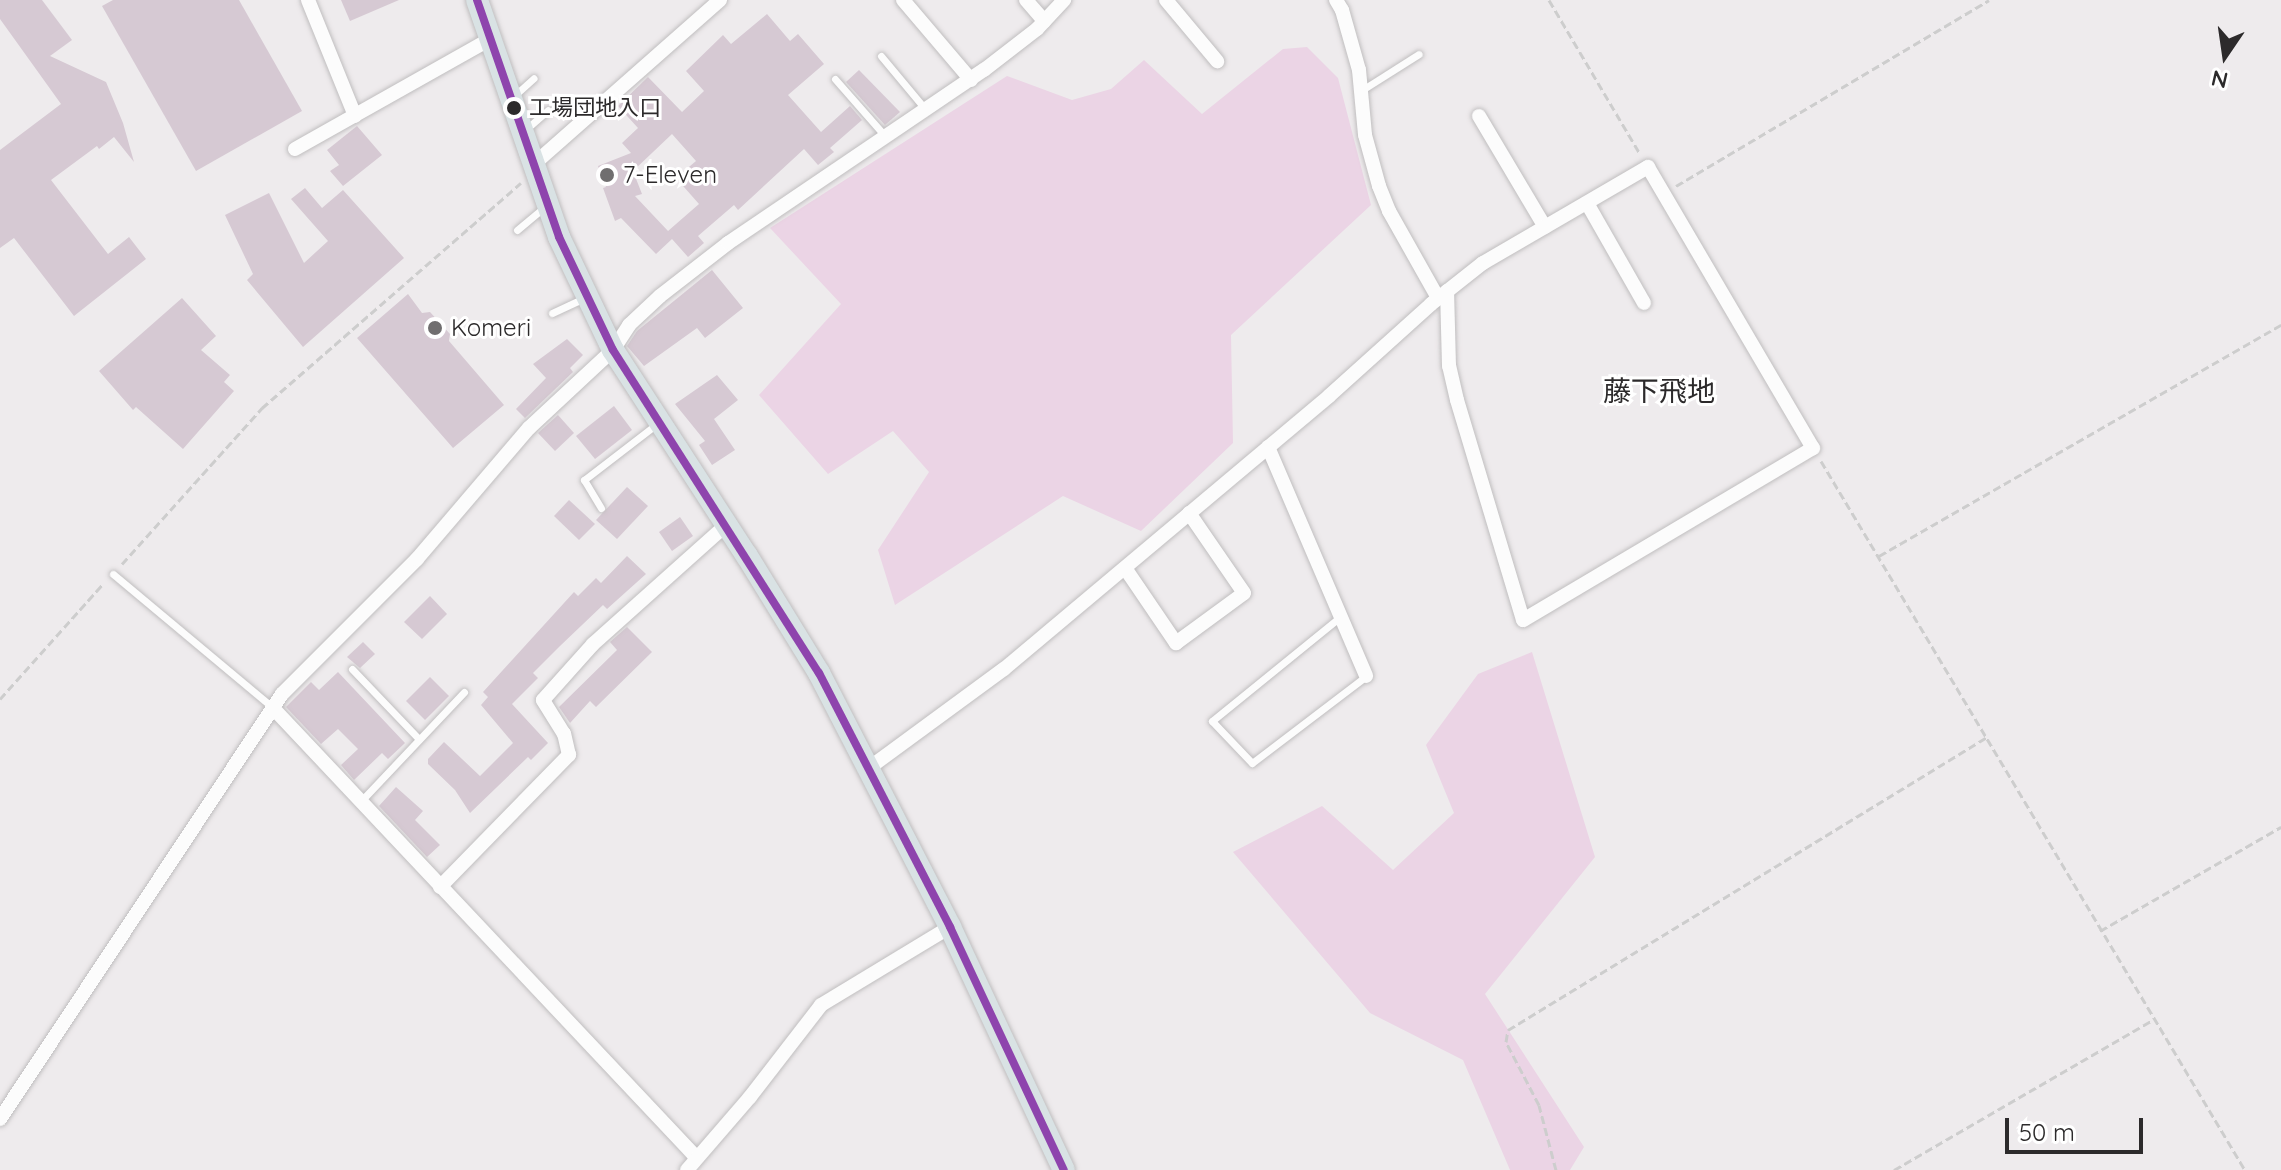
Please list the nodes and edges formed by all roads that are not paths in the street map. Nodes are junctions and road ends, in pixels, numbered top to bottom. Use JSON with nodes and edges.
{"nodes":[{"id":1,"x":308,"y":0,"type":"edge"},
{"id":2,"x":477,"y":0,"type":"edge"},
{"id":3,"x":720,"y":0,"type":"edge"},
{"id":4,"x":903,"y":0,"type":"edge"},
{"id":5,"x":1026,"y":0,"type":"edge"},
{"id":6,"x":1064,"y":0,"type":"edge"},
{"id":7,"x":1166,"y":0,"type":"edge"},
{"id":8,"x":1343,"y":3,"type":"edge"},
{"id":9,"x":1044,"y":21,"type":"junction"},
{"id":10,"x":492,"y":38,"type":"junction"},
{"id":11,"x":1419,"y":54,"type":"dead end"},
{"id":12,"x":881,"y":56,"type":"dead end"},
{"id":13,"x":1217,"y":61,"type":"dead end"},
{"id":14,"x":534,"y":78,"type":"dead end"},
{"id":15,"x":835,"y":79,"type":"dead end"},
{"id":16,"x":971,"y":80,"type":"junction"},
{"id":17,"x":1362,"y":90,"type":"junction"},
{"id":18,"x":511,"y":99,"type":"junction"},
{"id":19,"x":548,"y":110,"type":"dead end"},
{"id":20,"x":926,"y":110,"type":"junction"},
{"id":21,"x":355,"y":116,"type":"junction"},
{"id":22,"x":1479,"y":116,"type":"dead end"},
{"id":23,"x":523,"y":132,"type":"junction"},
{"id":24,"x":886,"y":137,"type":"junction"},
{"id":25,"x":295,"y":149,"type":"dead end"},
{"id":26,"x":535,"y":168,"type":"junction"},
{"id":27,"x":1587,"y":203,"type":"junction"},
{"id":28,"x":548,"y":205,"type":"junction"},
{"id":29,"x":1545,"y":227,"type":"junction"},
{"id":30,"x":517,"y":230,"type":"dead end"},
{"id":31,"x":1443,"y":295,"type":"junction"},
{"id":32,"x":587,"y":296,"type":"junction"},
{"id":33,"x":1644,"y":303,"type":"dead end"},
{"id":34,"x":552,"y":313,"type":"dead end"},
{"id":35,"x":613,"y":350,"type":"junction"},
{"id":36,"x":659,"y":422,"type":"junction"},
{"id":37,"x":1268,"y":447,"type":"junction"},
{"id":38,"x":601,"y":508,"type":"dead end"},
{"id":39,"x":1189,"y":513,"type":"junction"},
{"id":40,"x":727,"y":524,"type":"junction"},
{"id":41,"x":1125,"y":568,"type":"junction"},
{"id":42,"x":113,"y":574,"type":"road end"},
{"id":43,"x":1340,"y":617,"type":"junction"},
{"id":44,"x":352,"y":669,"type":"dead end"},
{"id":45,"x":1366,"y":676,"type":"joint"},
{"id":46,"x":464,"y":692,"type":"dead end"},
{"id":47,"x":273,"y":708,"type":"junction"},
{"id":48,"x":419,"y":739,"type":"junction"},
{"id":49,"x":869,"y":768,"type":"junction"},
{"id":50,"x":360,"y":802,"type":"junction"},
{"id":51,"x":440,"y":887,"type":"junction"},
{"id":52,"x":950,"y":927,"type":"junction"},
{"id":53,"x":0,"y":1119,"type":"edge"},
{"id":54,"x":692,"y":1164,"type":"edge"},
{"id":55,"x":1064,"y":1170,"type":"edge"}],
"edges":[{"from":1,"to":21,"type":"street"},
{"from":2,"to":10,"type":"main road"},
{"from":3,"to":26,"type":"street"},
{"from":4,"to":16,"type":"street"},
{"from":5,"to":9,"type":"street"},
{"from":6,"to":9,"type":"street"},
{"from":7,"to":13,"type":"street"},
{"from":8,"to":17,"type":"street"},
{"from":9,"to":16,"type":"street"},
{"from":10,"to":18,"type":"main road"},
{"from":10,"to":21,"type":"street"},
{"from":11,"to":17,"type":"lane"},
{"from":12,"to":20,"type":"lane"},
{"from":14,"to":18,"type":"lane"},
{"from":15,"to":24,"type":"lane"},
{"from":16,"to":20,"type":"street"},
{"from":17,"to":31,"type":"street"},
{"from":18,"to":23,"type":"main road"},
{"from":19,"to":23,"type":"lane"},
{"from":20,"to":24,"type":"street"},
{"from":21,"to":25,"type":"street"},
{"from":22,"to":29,"type":"street"},
{"from":23,"to":26,"type":"main road"},
{"from":24,"to":35,"type":"street"},
{"from":26,"to":28,"type":"main road"},
{"from":27,"to":29,"type":"street"},
{"from":27,"to":31,"type":"street"},
{"from":27,"to":33,"type":"street"},
{"from":28,"to":30,"type":"lane"},
{"from":28,"to":32,"type":"main road"},
{"from":29,"to":31,"type":"street"},
{"from":31,"to":37,"type":"street"},
{"from":32,"to":34,"type":"lane"},
{"from":32,"to":35,"type":"main road"},
{"from":35,"to":36,"type":"main road"},
{"from":35,"to":47,"type":"street"},
{"from":36,"to":38,"type":"lane"},
{"from":36,"to":40,"type":"main road"},
{"from":37,"to":39,"type":"street"},
{"from":37,"to":43,"type":"street"},
{"from":39,"to":41,"type":"street"},
{"from":39,"to":41,"type":"street"},
{"from":40,"to":49,"type":"main road"},
{"from":40,"to":51,"type":"street"},
{"from":41,"to":49,"type":"street"},
{"from":42,"to":47,"type":"lane"},
{"from":43,"to":45,"type":"street"},
{"from":43,"to":45,"type":"lane"},
{"from":44,"to":48,"type":"lane"},
{"from":46,"to":48,"type":"lane"},
{"from":47,"to":50,"type":"street"},
{"from":47,"to":53,"type":"street"},
{"from":48,"to":50,"type":"lane"},
{"from":49,"to":52,"type":"main road"},
{"from":50,"to":51,"type":"street"},
{"from":51,"to":54,"type":"street"},
{"from":52,"to":54,"type":"street"},
{"from":52,"to":55,"type":"main road"}]}
